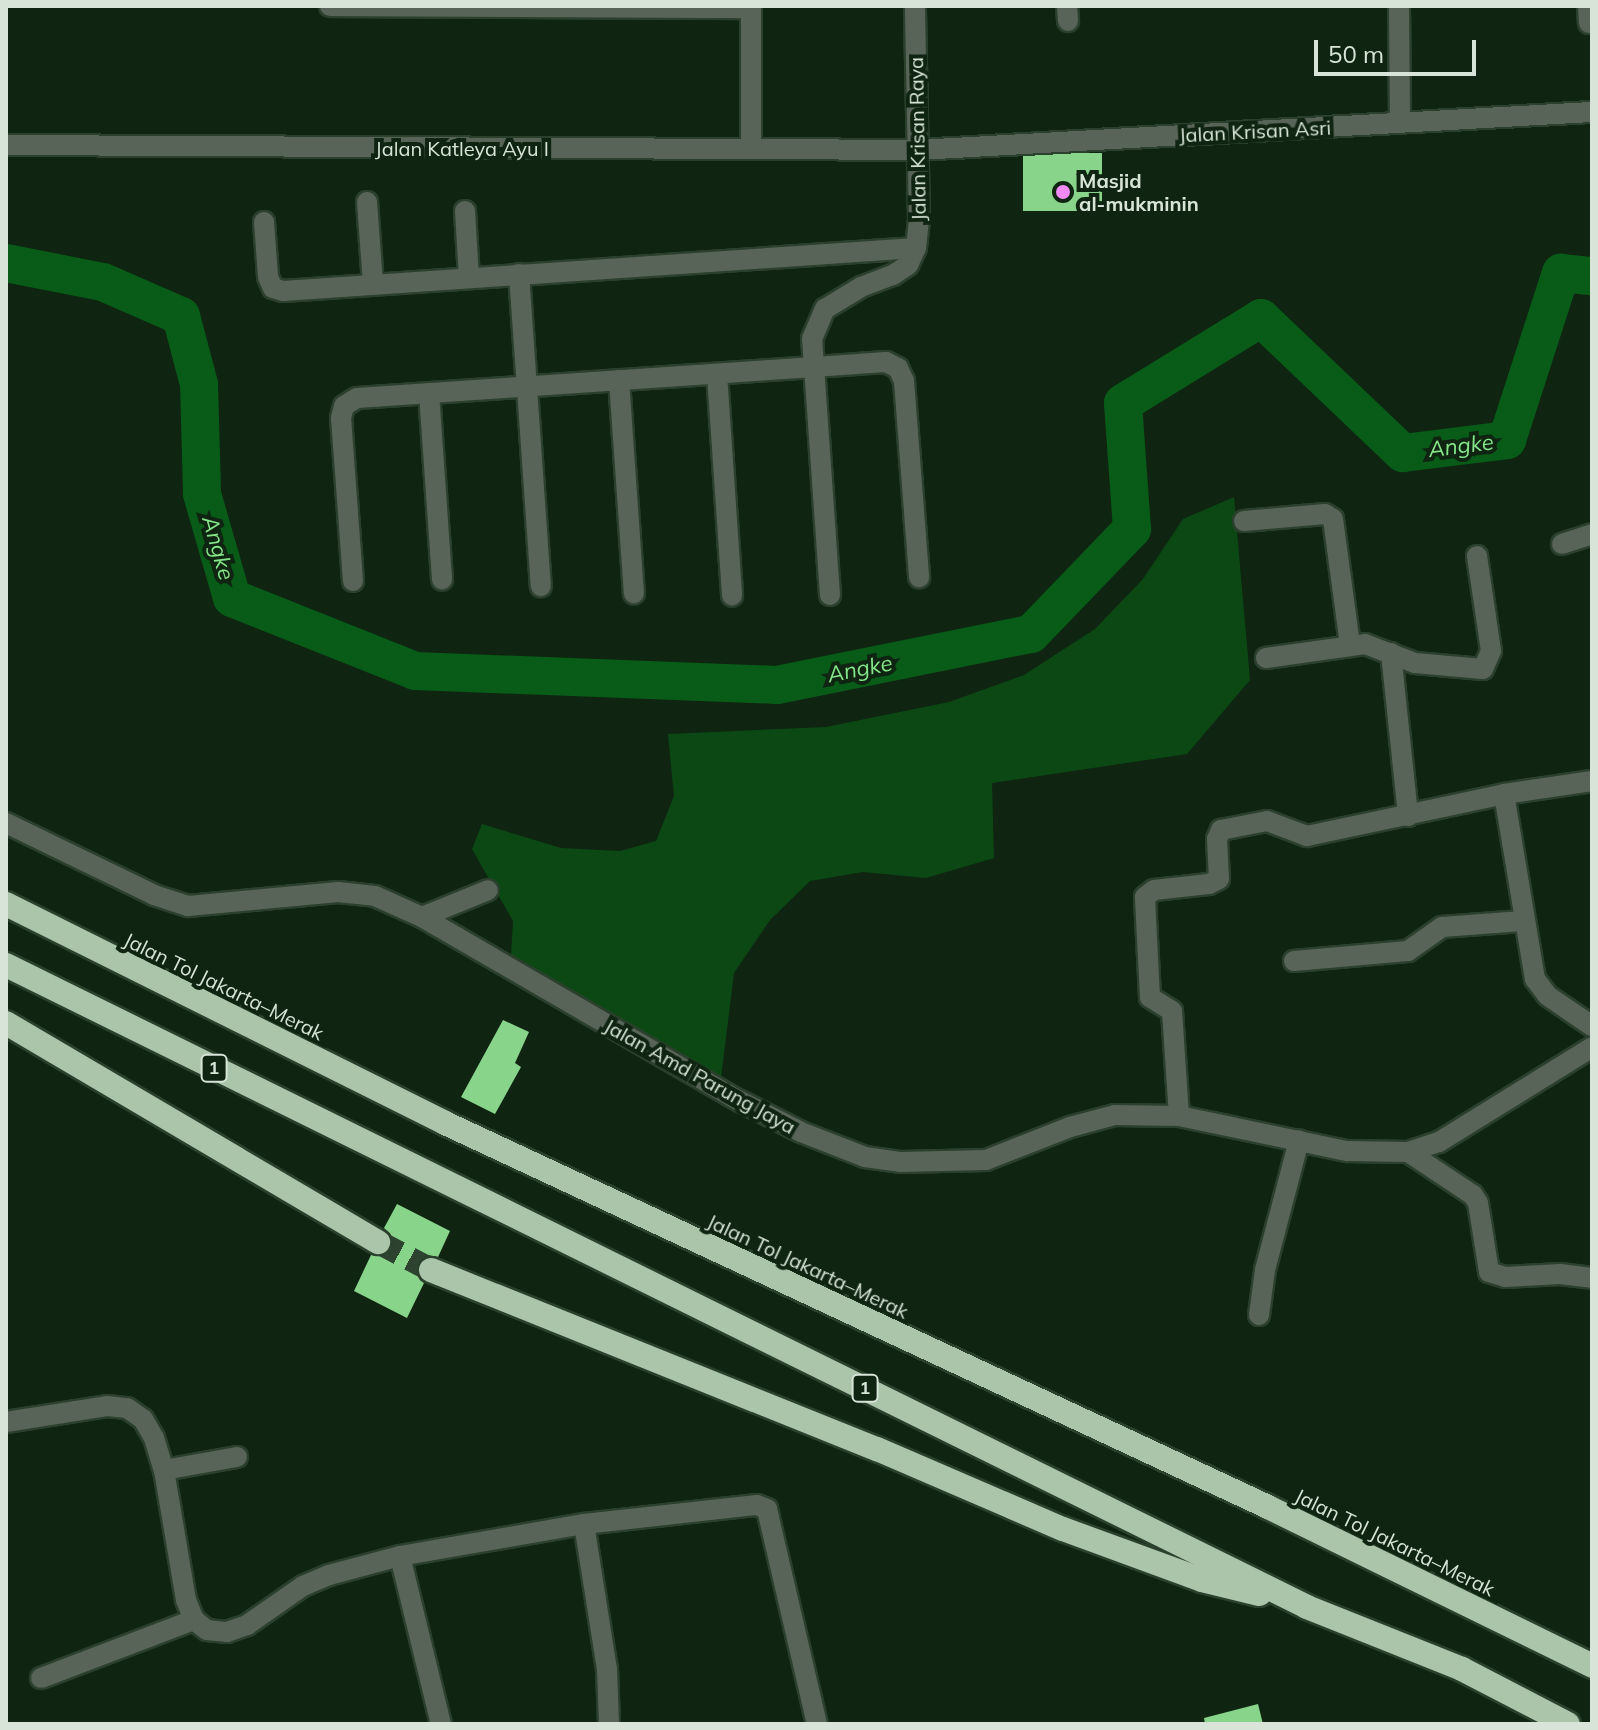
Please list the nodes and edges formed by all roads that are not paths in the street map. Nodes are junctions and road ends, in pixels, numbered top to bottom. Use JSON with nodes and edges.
{"nodes":[{"id":1,"x":330,"y":6,"type":"edge"},
{"id":2,"x":362,"y":6,"type":"edge"},
{"id":3,"x":507,"y":6,"type":"edge"},
{"id":4,"x":915,"y":6,"type":"edge"},
{"id":5,"x":1399,"y":6,"type":"edge"},
{"id":6,"x":628,"y":7,"type":"edge"},
{"id":7,"x":751,"y":7,"type":"edge"},
{"id":8,"x":1592,"y":112,"type":"edge"},
{"id":9,"x":1400,"y":123,"type":"junction"},
{"id":10,"x":6,"y":145,"type":"edge"},
{"id":11,"x":751,"y":149,"type":"junction"},
{"id":12,"x":918,"y":150,"type":"junction"},
{"id":13,"x":367,"y":202,"type":"dead end"},
{"id":14,"x":465,"y":211,"type":"dead end"},
{"id":15,"x":264,"y":222,"type":"dead end"},
{"id":16,"x":916,"y":248,"type":"junction"},
{"id":17,"x":519,"y":274,"type":"junction"},
{"id":18,"x":469,"y":278,"type":"junction"},
{"id":19,"x":373,"y":284,"type":"junction"},
{"id":20,"x":814,"y":367,"type":"junction"},
{"id":21,"x":717,"y":374,"type":"junction"},
{"id":22,"x":619,"y":380,"type":"junction"},
{"id":23,"x":527,"y":387,"type":"junction"},
{"id":24,"x":429,"y":393,"type":"junction"},
{"id":25,"x":1244,"y":521,"type":"dead end"},
{"id":26,"x":1592,"y":534,"type":"edge"},
{"id":27,"x":1562,"y":544,"type":"dead end"},
{"id":28,"x":1477,"y":556,"type":"dead end"},
{"id":29,"x":919,"y":577,"type":"dead end"},
{"id":30,"x":442,"y":580,"type":"dead end"},
{"id":31,"x":353,"y":581,"type":"dead end"},
{"id":32,"x":541,"y":586,"type":"dead end"},
{"id":33,"x":634,"y":593,"type":"dead end"},
{"id":34,"x":732,"y":595,"type":"dead end"},
{"id":35,"x":830,"y":595,"type":"dead end"},
{"id":36,"x":1350,"y":645,"type":"junction"},
{"id":37,"x":1391,"y":653,"type":"junction"},
{"id":38,"x":1266,"y":658,"type":"dead end"},
{"id":39,"x":1592,"y":781,"type":"edge"},
{"id":40,"x":1504,"y":794,"type":"junction"},
{"id":41,"x":1408,"y":816,"type":"junction"},
{"id":42,"x":6,"y":823,"type":"edge"},
{"id":43,"x":488,"y":890,"type":"dead end"},
{"id":44,"x":6,"y":904,"type":"edge"},
{"id":45,"x":422,"y":917,"type":"junction"},
{"id":46,"x":1522,"y":921,"type":"junction"},
{"id":47,"x":1294,"y":961,"type":"dead end"},
{"id":48,"x":6,"y":965,"type":"edge"},
{"id":49,"x":6,"y":1023,"type":"edge"},
{"id":50,"x":1592,"y":1026,"type":"edge"},
{"id":51,"x":1592,"y":1047,"type":"edge"},
{"id":52,"x":1179,"y":1116,"type":"junction"},
{"id":53,"x":1299,"y":1140,"type":"junction"},
{"id":54,"x":1408,"y":1152,"type":"junction"},
{"id":55,"x":378,"y":1242,"type":"tunnel mouth"},
{"id":56,"x":431,"y":1270,"type":"tunnel mouth"},
{"id":57,"x":1592,"y":1278,"type":"edge"},
{"id":58,"x":1259,"y":1315,"type":"dead end"},
{"id":59,"x":6,"y":1422,"type":"edge"},
{"id":60,"x":237,"y":1457,"type":"dead end"},
{"id":61,"x":164,"y":1470,"type":"junction"},
{"id":62,"x":584,"y":1524,"type":"junction"},
{"id":63,"x":400,"y":1556,"type":"junction"},
{"id":64,"x":1307,"y":1607,"type":"junction"},
{"id":65,"x":194,"y":1620,"type":"junction"},
{"id":66,"x":1592,"y":1666,"type":"edge"},
{"id":67,"x":41,"y":1678,"type":"dead end"},
{"id":68,"x":441,"y":1724,"type":"edge"},
{"id":69,"x":609,"y":1724,"type":"edge"},
{"id":70,"x":817,"y":1724,"type":"edge"},
{"id":71,"x":1568,"y":1724,"type":"edge"}],
"edges":[{"from":1,"to":2,"type":"street"},
{"from":2,"to":3,"type":"street"},
{"from":3,"to":6,"type":"street"},
{"from":4,"to":12,"type":"street","name":"Jalan Krisan Raya"},
{"from":5,"to":9,"type":"street"},
{"from":6,"to":7,"type":"street"},
{"from":7,"to":11,"type":"street"},
{"from":8,"to":9,"type":"street","name":"Jalan Krisan Asri"},
{"from":9,"to":12,"type":"street","name":"Jalan Krisan Asri"},
{"from":10,"to":11,"type":"street","name":"Jalan Katleya Ayu I"},
{"from":11,"to":12,"type":"street","name":"Jalan Katleya Ayu I"},
{"from":12,"to":16,"type":"street","name":"Jalan Krisan Raya"},
{"from":13,"to":19,"type":"street"},
{"from":14,"to":18,"type":"street"},
{"from":15,"to":19,"type":"street"},
{"from":16,"to":17,"type":"street"},
{"from":16,"to":20,"type":"street","name":"Jalan Krisan Raya"},
{"from":17,"to":18,"type":"street"},
{"from":17,"to":23,"type":"street"},
{"from":18,"to":19,"type":"street"},
{"from":20,"to":21,"type":"street"},
{"from":20,"to":29,"type":"street"},
{"from":20,"to":35,"type":"street","name":"Jalan Krisan Raya"},
{"from":21,"to":22,"type":"street"},
{"from":21,"to":34,"type":"street"},
{"from":22,"to":23,"type":"street"},
{"from":22,"to":33,"type":"street"},
{"from":23,"to":24,"type":"street"},
{"from":23,"to":32,"type":"street"},
{"from":24,"to":30,"type":"street"},
{"from":24,"to":31,"type":"street"},
{"from":25,"to":36,"type":"street"},
{"from":26,"to":27,"type":"street"},
{"from":28,"to":37,"type":"street"},
{"from":36,"to":37,"type":"street"},
{"from":36,"to":38,"type":"street"},
{"from":37,"to":41,"type":"street"},
{"from":39,"to":40,"type":"street"},
{"from":40,"to":41,"type":"street"},
{"from":40,"to":46,"type":"street"},
{"from":41,"to":52,"type":"street"},
{"from":42,"to":45,"type":"street","name":"Jalan Amd Parung Jaya"},
{"from":43,"to":45,"type":"street"},
{"from":44,"to":66,"type":"highway","name":"Jalan Tol Jakarta–Merak"},
{"from":45,"to":52,"type":"street","name":"Jalan Amd Parung Jaya"},
{"from":46,"to":47,"type":"street"},
{"from":46,"to":50,"type":"street"},
{"from":48,"to":64,"type":"highway","number":"1"},
{"from":49,"to":55,"type":"highway"},
{"from":51,"to":54,"type":"street","name":"Jalan Amd Parung Jaya"},
{"from":52,"to":53,"type":"street","name":"Jalan Amd Parung Jaya"},
{"from":53,"to":54,"type":"street","name":"Jalan Amd Parung Jaya"},
{"from":53,"to":58,"type":"street"},
{"from":54,"to":57,"type":"street"},
{"from":56,"to":64,"type":"highway"},
{"from":59,"to":61,"type":"street"},
{"from":60,"to":61,"type":"street"},
{"from":61,"to":65,"type":"street"},
{"from":62,"to":63,"type":"street"},
{"from":62,"to":69,"type":"street"},
{"from":62,"to":70,"type":"street"},
{"from":63,"to":65,"type":"street"},
{"from":63,"to":68,"type":"street"},
{"from":64,"to":71,"type":"highway","number":"1"},
{"from":65,"to":67,"type":"street"}]}
